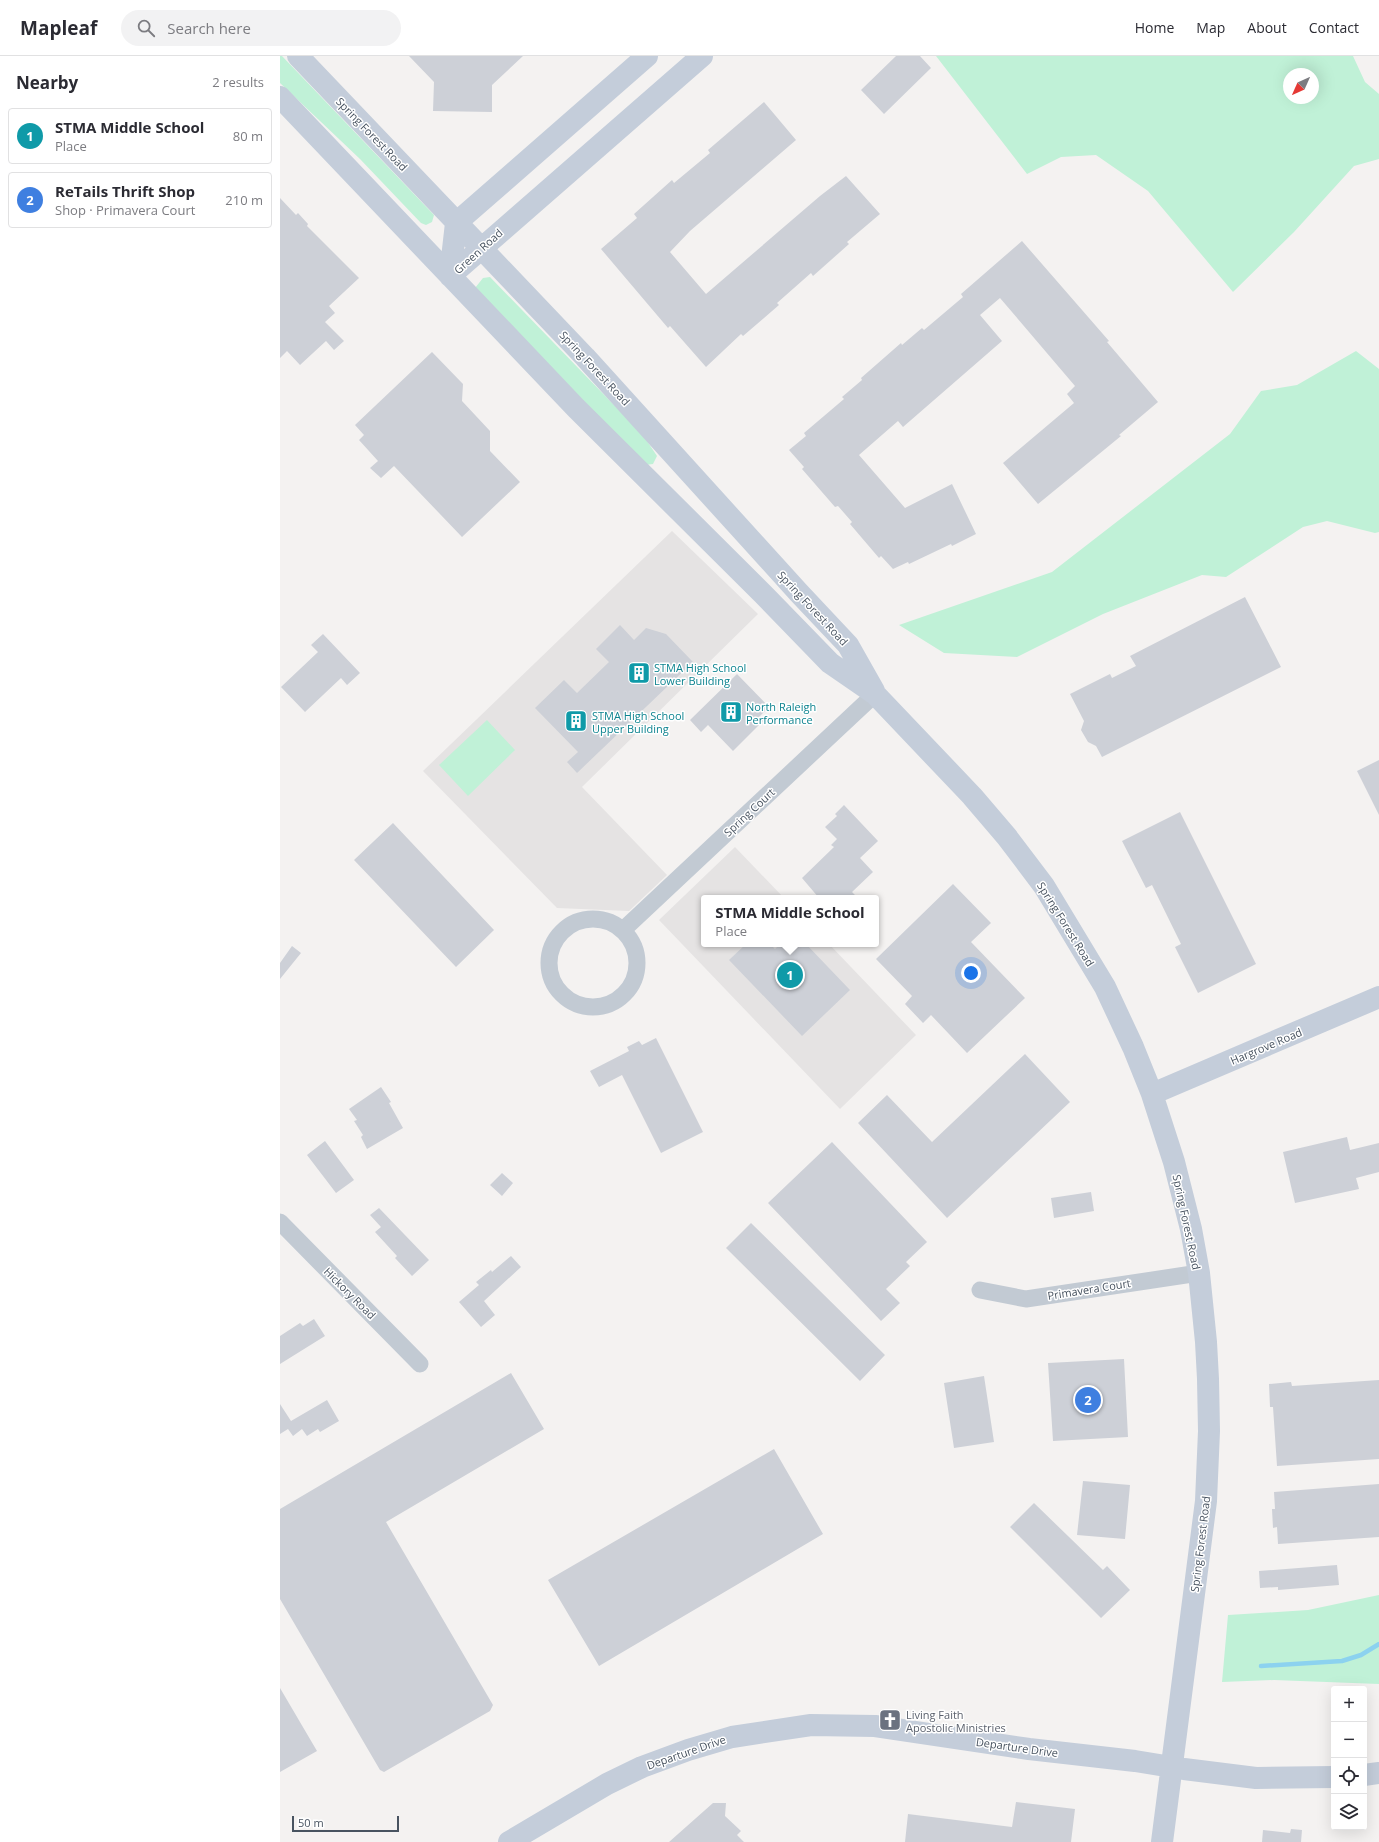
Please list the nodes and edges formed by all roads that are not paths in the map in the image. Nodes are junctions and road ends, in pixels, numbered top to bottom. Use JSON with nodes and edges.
{"nodes":[{"id":1,"x":298,"y":56,"type":"edge"},
{"id":2,"x":647,"y":56,"type":"edge"},
{"id":3,"x":702,"y":56,"type":"edge"},
{"id":4,"x":280,"y":97,"type":"edge"},
{"id":5,"x":456,"y":223,"type":"junction"},
{"id":6,"x":482,"y":248,"type":"junction"},
{"id":7,"x":450,"y":276,"type":"junction"},
{"id":8,"x":875,"y":694,"type":"junction"},
{"id":9,"x":623,"y":930,"type":"junction"},
{"id":10,"x":1379,"y":997,"type":"edge"},
{"id":11,"x":1152,"y":1094,"type":"junction"},
{"id":12,"x":281,"y":1225,"type":"edge"},
{"id":13,"x":1199,"y":1273,"type":"junction"},
{"id":14,"x":980,"y":1290,"type":"dead end"},
{"id":15,"x":420,"y":1364,"type":"dead end"},
{"id":16,"x":1173,"y":1767,"type":"junction"},
{"id":17,"x":1379,"y":1773,"type":"edge"},
{"id":18,"x":1367,"y":1775,"type":"edge"},
{"id":19,"x":1331,"y":1778,"type":"edge"},
{"id":20,"x":509,"y":1842,"type":"edge"},
{"id":21,"x":1162,"y":1842,"type":"edge"}],
"edges":[{"from":1,"to":5,"type":"main road","name":"Spring Forest Road"},
{"from":2,"to":5,"type":"main road"},
{"from":3,"to":6,"type":"main road","name":"Green Road"},
{"from":4,"to":7,"type":"main road","name":"Spring Forest Road"},
{"from":5,"to":6,"type":"main road","name":"Spring Forest Road"},
{"from":5,"to":7,"type":"main road","name":"Green Road"},
{"from":6,"to":7,"type":"main road","name":"Green Road"},
{"from":6,"to":8,"type":"main road","name":"Spring Forest Road"},
{"from":7,"to":8,"type":"main road","name":"Spring Forest Road"},
{"from":8,"to":9,"type":"street","name":"Spring Court"},
{"from":8,"to":11,"type":"main road","name":"Spring Forest Road"},
{"from":9,"to":9,"type":"street"},
{"from":10,"to":11,"type":"main road","name":"Hargrove Road"},
{"from":11,"to":13,"type":"main road","name":"Spring Forest Road"},
{"from":12,"to":15,"type":"street","name":"Hickory Road"},
{"from":13,"to":14,"type":"street","name":"Primavera Court"},
{"from":13,"to":16,"type":"main road","name":"Spring Forest Road"},
{"from":16,"to":19,"type":"main road","name":"Departure Drive"},
{"from":16,"to":20,"type":"main road","name":"Departure Drive"},
{"from":16,"to":21,"type":"main road","name":"Spring Forest Road"},
{"from":17,"to":18,"type":"main road"}]}
